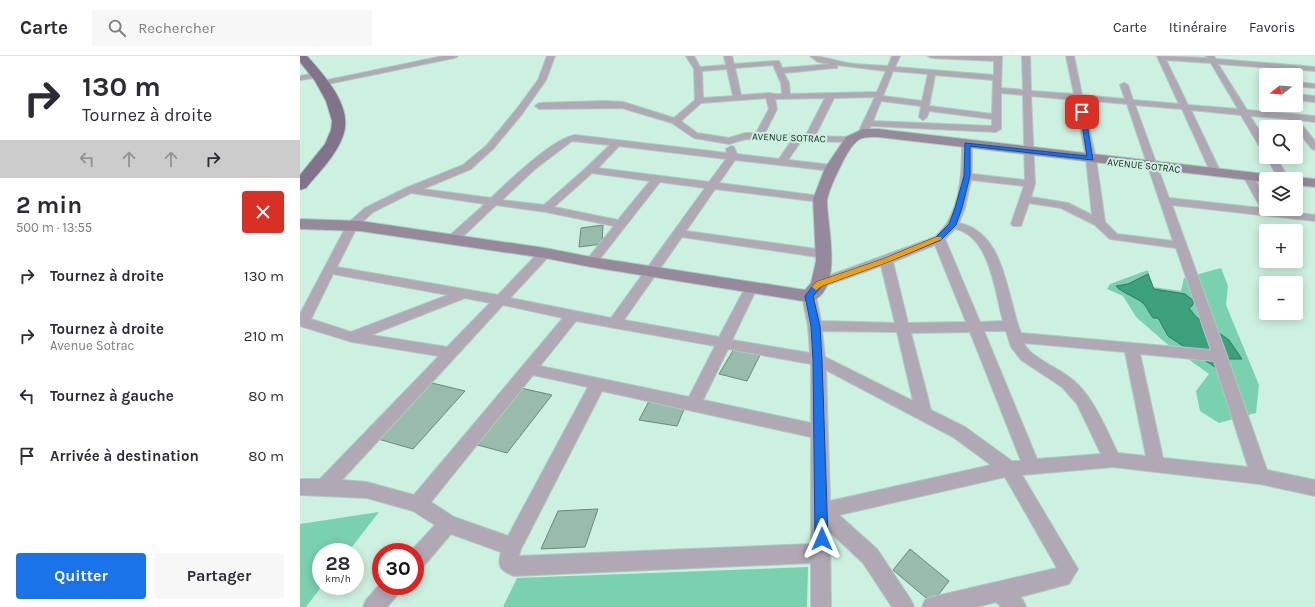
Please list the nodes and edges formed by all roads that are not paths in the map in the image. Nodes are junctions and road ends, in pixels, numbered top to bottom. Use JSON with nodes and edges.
{"nodes":[{"id":1,"x":301,"y":56,"type":"edge"},
{"id":2,"x":454,"y":56,"type":"edge"},
{"id":3,"x":551,"y":56,"type":"edge"},
{"id":4,"x":690,"y":56,"type":"edge"},
{"id":5,"x":728,"y":56,"type":"edge"},
{"id":6,"x":814,"y":56,"type":"edge"},
{"id":7,"x":896,"y":56,"type":"edge"},
{"id":8,"x":932,"y":56,"type":"edge"},
{"id":9,"x":1026,"y":56,"type":"edge"},
{"id":10,"x":1070,"y":56,"type":"edge"},
{"id":11,"x":1161,"y":56,"type":"edge"},
{"id":12,"x":1254,"y":56,"type":"edge"},
{"id":13,"x":998,"y":58,"type":"edge"},
{"id":14,"x":1212,"y":58,"type":"edge"},
{"id":15,"x":776,"y":63,"type":"edge"},
{"id":16,"x":848,"y":65,"type":"junction"},
{"id":17,"x":1261,"y":65,"type":"junction"},
{"id":18,"x":730,"y":67,"type":"junction"},
{"id":19,"x":1263,"y":68,"type":"edge"},
{"id":20,"x":698,"y":69,"type":"junction"},
{"id":21,"x":891,"y":69,"type":"junction"},
{"id":22,"x":1314,"y":70,"type":"edge"},
{"id":23,"x":932,"y":72,"type":"junction"},
{"id":24,"x":300,"y":78,"type":"edge"},
{"id":25,"x":998,"y":78,"type":"junction"},
{"id":26,"x":320,"y":79,"type":"junction"},
{"id":27,"x":1124,"y":85,"type":"dead end"},
{"id":28,"x":1303,"y":85,"type":"edge"},
{"id":29,"x":1315,"y":86,"type":"edge"},
{"id":30,"x":997,"y":90,"type":"junction"},
{"id":31,"x":1027,"y":92,"type":"junction"},
{"id":32,"x":831,"y":95,"type":"junction"},
{"id":33,"x":786,"y":96,"type":"junction"},
{"id":34,"x":879,"y":96,"type":"junction"},
{"id":35,"x":770,"y":97,"type":"junction"},
{"id":36,"x":1079,"y":97,"type":"junction"},
{"id":37,"x":738,"y":98,"type":"junction"},
{"id":38,"x":1303,"y":98,"type":"edge"},
{"id":39,"x":1315,"y":99,"type":"edge"},
{"id":40,"x":699,"y":101,"type":"junction"},
{"id":41,"x":1131,"y":102,"type":"junction"},
{"id":42,"x":539,"y":106,"type":"dead end"},
{"id":43,"x":925,"y":106,"type":"junction"},
{"id":44,"x":1185,"y":107,"type":"junction"},
{"id":45,"x":1244,"y":112,"type":"junction"},
{"id":46,"x":1299,"y":112,"type":"edge"},
{"id":47,"x":1290,"y":116,"type":"junction"},
{"id":48,"x":996,"y":117,"type":"junction"},
{"id":49,"x":1304,"y":118,"type":"junction"},
{"id":50,"x":1315,"y":119,"type":"edge"},
{"id":51,"x":675,"y":121,"type":"junction"},
{"id":52,"x":921,"y":125,"type":"junction"},
{"id":53,"x":860,"y":132,"type":"junction"},
{"id":54,"x":694,"y":135,"type":"junction"},
{"id":55,"x":759,"y":136,"type":"junction"},
{"id":56,"x":799,"y":137,"type":"junction"},
{"id":57,"x":810,"y":137,"type":"junction"},
{"id":58,"x":1259,"y":137,"type":"edge"},
{"id":59,"x":729,"y":141,"type":"junction"},
{"id":60,"x":618,"y":142,"type":"junction"},
{"id":61,"x":967,"y":144,"type":"junction"},
{"id":62,"x":652,"y":146,"type":"junction"},
{"id":63,"x":1315,"y":147,"type":"edge"},
{"id":64,"x":1029,"y":152,"type":"junction"},
{"id":65,"x":733,"y":156,"type":"junction"},
{"id":66,"x":1091,"y":159,"type":"junction"},
{"id":67,"x":782,"y":162,"type":"junction"},
{"id":68,"x":1154,"y":166,"type":"junction"},
{"id":69,"x":832,"y":168,"type":"junction"},
{"id":70,"x":590,"y":170,"type":"junction"},
{"id":71,"x":1216,"y":173,"type":"junction"},
{"id":72,"x":967,"y":176,"type":"junction"},
{"id":73,"x":1248,"y":176,"type":"junction"},
{"id":74,"x":1259,"y":177,"type":"edge"},
{"id":75,"x":657,"y":179,"type":"junction"},
{"id":76,"x":1303,"y":182,"type":"edge"},
{"id":77,"x":1315,"y":183,"type":"edge"},
{"id":78,"x":1030,"y":184,"type":"junction"},
{"id":79,"x":300,"y":185,"type":"edge"},
{"id":80,"x":713,"y":186,"type":"junction"},
{"id":81,"x":410,"y":190,"type":"junction"},
{"id":82,"x":1259,"y":196,"type":"edge"},
{"id":83,"x":820,"y":199,"type":"junction"},
{"id":84,"x":1025,"y":199,"type":"junction"},
{"id":85,"x":1166,"y":201,"type":"junction"},
{"id":86,"x":492,"y":202,"type":"junction"},
{"id":87,"x":546,"y":209,"type":"junction"},
{"id":88,"x":1259,"y":211,"type":"edge"},
{"id":89,"x":1299,"y":216,"type":"edge"},
{"id":90,"x":1315,"y":218,"type":"edge"},
{"id":91,"x":1099,"y":223,"type":"junction"},
{"id":92,"x":300,"y":224,"type":"edge"},
{"id":93,"x":621,"y":224,"type":"junction"},
{"id":94,"x":1017,"y":224,"type":"dead end"},
{"id":95,"x":352,"y":225,"type":"junction"},
{"id":96,"x":952,"y":225,"type":"junction"},
{"id":97,"x":679,"y":233,"type":"junction"},
{"id":98,"x":939,"y":239,"type":"junction"},
{"id":99,"x":452,"y":240,"type":"junction"},
{"id":100,"x":1182,"y":245,"type":"junction"},
{"id":101,"x":544,"y":253,"type":"junction"},
{"id":102,"x":824,"y":254,"type":"junction"},
{"id":103,"x":886,"y":260,"type":"junction"},
{"id":104,"x":591,"y":262,"type":"junction"},
{"id":105,"x":329,"y":269,"type":"junction"},
{"id":106,"x":652,"y":272,"type":"junction"},
{"id":107,"x":751,"y":288,"type":"junction"},
{"id":108,"x":814,"y":290,"type":"junction"},
{"id":109,"x":464,"y":294,"type":"junction"},
{"id":110,"x":500,"y":300,"type":"junction"},
{"id":111,"x":573,"y":316,"type":"junction"},
{"id":112,"x":302,"y":321,"type":"edge"},
{"id":113,"x":615,"y":323,"type":"junction"},
{"id":114,"x":815,"y":326,"type":"junction"},
{"id":115,"x":975,"y":326,"type":"junction"},
{"id":116,"x":902,"y":328,"type":"junction"},
{"id":117,"x":1013,"y":332,"type":"junction"},
{"id":118,"x":352,"y":337,"type":"junction"},
{"id":119,"x":723,"y":343,"type":"junction"},
{"id":120,"x":1131,"y":348,"type":"junction"},
{"id":121,"x":451,"y":353,"type":"junction"},
{"id":122,"x":1220,"y":356,"type":"junction"},
{"id":123,"x":818,"y":360,"type":"junction"},
{"id":124,"x":530,"y":369,"type":"junction"},
{"id":125,"x":598,"y":384,"type":"junction"},
{"id":126,"x":693,"y":404,"type":"junction"},
{"id":127,"x":924,"y":414,"type":"junction"},
{"id":128,"x":820,"y":432,"type":"junction"},
{"id":129,"x":1113,"y":460,"type":"junction"},
{"id":130,"x":1156,"y":464,"type":"junction"},
{"id":131,"x":1031,"y":466,"type":"junction"},
{"id":132,"x":1009,"y":469,"type":"junction"},
{"id":133,"x":1260,"y":476,"type":"junction"},
{"id":134,"x":324,"y":486,"type":"junction"},
{"id":135,"x":300,"y":487,"type":"edge"},
{"id":136,"x":1315,"y":488,"type":"edge"},
{"id":137,"x":418,"y":504,"type":"junction"},
{"id":138,"x":822,"y":511,"type":"junction"},
{"id":139,"x":448,"y":524,"type":"junction"},
{"id":140,"x":512,"y":547,"type":"junction"},
{"id":141,"x":424,"y":551,"type":"edge"},
{"id":142,"x":822,"y":553,"type":"junction"},
{"id":143,"x":999,"y":591,"type":"junction"},
{"id":144,"x":384,"y":595,"type":"edge"},
{"id":145,"x":373,"y":607,"type":"edge"},
{"id":146,"x":821,"y":607,"type":"edge"},
{"id":147,"x":904,"y":607,"type":"edge"},
{"id":148,"x":932,"y":607,"type":"edge"},
{"id":149,"x":1016,"y":607,"type":"edge"}],
"edges":[{"from":1,"to":26,"type":"main road"},
{"from":2,"to":26,"type":"street"},
{"from":3,"to":81,"type":"street"},
{"from":4,"to":20,"type":"street"},
{"from":5,"to":18,"type":"street"},
{"from":6,"to":16,"type":"street"},
{"from":7,"to":21,"type":"street"},
{"from":8,"to":13,"type":"street"},
{"from":9,"to":31,"type":"street"},
{"from":10,"to":36,"type":"street"},
{"from":11,"to":14,"type":"street"},
{"from":11,"to":44,"type":"street"},
{"from":12,"to":17,"type":"street"},
{"from":13,"to":25,"type":"street"},
{"from":14,"to":17,"type":"street"},
{"from":14,"to":45,"type":"street"},
{"from":15,"to":16,"type":"street"},
{"from":15,"to":18,"type":"street"},
{"from":15,"to":33,"type":"street"},
{"from":16,"to":21,"type":"street"},
{"from":17,"to":19,"type":"street"},
{"from":17,"to":22,"type":"street"},
{"from":18,"to":20,"type":"street"},
{"from":18,"to":37,"type":"street"},
{"from":20,"to":40,"type":"street"},
{"from":21,"to":23,"type":"street"},
{"from":21,"to":34,"type":"street"},
{"from":23,"to":25,"type":"street"},
{"from":23,"to":43,"type":"street"},
{"from":24,"to":26,"type":"street"},
{"from":25,"to":30,"type":"street"},
{"from":26,"to":79,"type":"main road"},
{"from":27,"to":41,"type":"street"},
{"from":28,"to":29,"type":"street"},
{"from":30,"to":31,"type":"street"},
{"from":30,"to":48,"type":"street"},
{"from":31,"to":36,"type":"street"},
{"from":31,"to":64,"type":"street"},
{"from":32,"to":33,"type":"street"},
{"from":32,"to":34,"type":"street"},
{"from":32,"to":57,"type":"street"},
{"from":33,"to":35,"type":"street"},
{"from":34,"to":43,"type":"street"},
{"from":34,"to":53,"type":"street"},
{"from":35,"to":37,"type":"street"},
{"from":35,"to":55,"type":"street"},
{"from":36,"to":41,"type":"street"},
{"from":36,"to":66,"type":"street"},
{"from":37,"to":40,"type":"street"},
{"from":38,"to":39,"type":"street"},
{"from":40,"to":51,"type":"street"},
{"from":41,"to":44,"type":"street"},
{"from":41,"to":68,"type":"street"},
{"from":42,"to":51,"type":"street"},
{"from":43,"to":48,"type":"street"},
{"from":43,"to":52,"type":"street"},
{"from":44,"to":45,"type":"street"},
{"from":44,"to":71,"type":"street"},
{"from":45,"to":47,"type":"street"},
{"from":45,"to":58,"type":"street"},
{"from":46,"to":49,"type":"street"},
{"from":47,"to":49,"type":"street"},
{"from":47,"to":63,"type":"street"},
{"from":48,"to":52,"type":"street"},
{"from":49,"to":50,"type":"street"},
{"from":51,"to":54,"type":"street"},
{"from":52,"to":53,"type":"street"},
{"from":53,"to":57,"type":"street","name":"AVENUE SOTRAC"},
{"from":53,"to":61,"type":"street","name":"AVENUE SOTRAC"},
{"from":53,"to":69,"type":"street"},
{"from":54,"to":59,"type":"street"},
{"from":54,"to":62,"type":"street"},
{"from":55,"to":56,"type":"street","name":"AVENUE SOTRAC"},
{"from":55,"to":59,"type":"street","name":"AVENUE SOTRAC"},
{"from":56,"to":57,"type":"street","name":"AVENUE SOTRAC"},
{"from":56,"to":67,"type":"street"},
{"from":59,"to":65,"type":"street"},
{"from":60,"to":62,"type":"street"},
{"from":60,"to":70,"type":"street"},
{"from":60,"to":86,"type":"street"},
{"from":61,"to":64,"type":"street","name":"AVENUE SOTRAC"},
{"from":61,"to":72,"type":"street"},
{"from":62,"to":65,"type":"street"},
{"from":64,"to":66,"type":"street","name":"AVENUE SOTRAC"},
{"from":64,"to":78,"type":"street"},
{"from":65,"to":67,"type":"street"},
{"from":65,"to":80,"type":"street"},
{"from":66,"to":68,"type":"street","name":"AVENUE SOTRAC"},
{"from":66,"to":91,"type":"street"},
{"from":67,"to":69,"type":"street"},
{"from":68,"to":71,"type":"street","name":"AVENUE SOTRAC"},
{"from":68,"to":85,"type":"street"},
{"from":69,"to":83,"type":"street"},
{"from":70,"to":75,"type":"street"},
{"from":70,"to":87,"type":"street"},
{"from":71,"to":73,"type":"street","name":"AVENUE SOTRAC"},
{"from":72,"to":78,"type":"street"},
{"from":72,"to":96,"type":"street"},
{"from":73,"to":74,"type":"street","name":"AVENUE SOTRAC"},
{"from":73,"to":82,"type":"street"},
{"from":75,"to":80,"type":"street"},
{"from":75,"to":93,"type":"street"},
{"from":76,"to":77,"type":"street"},
{"from":78,"to":84,"type":"street"},
{"from":80,"to":83,"type":"street"},
{"from":80,"to":97,"type":"street"},
{"from":81,"to":86,"type":"street"},
{"from":81,"to":95,"type":"street"},
{"from":83,"to":102,"type":"street"},
{"from":84,"to":91,"type":"street"},
{"from":84,"to":94,"type":"street"},
{"from":85,"to":88,"type":"street"},
{"from":85,"to":100,"type":"street"},
{"from":86,"to":87,"type":"street"},
{"from":86,"to":99,"type":"street"},
{"from":87,"to":93,"type":"street"},
{"from":89,"to":90,"type":"street"},
{"from":91,"to":100,"type":"street"},
{"from":92,"to":95,"type":"street"},
{"from":93,"to":104,"type":"street"},
{"from":95,"to":99,"type":"street"},
{"from":95,"to":105,"type":"street"},
{"from":96,"to":98,"type":"street"},
{"from":96,"to":117,"type":"street"},
{"from":97,"to":102,"type":"street"},
{"from":97,"to":106,"type":"street"},
{"from":98,"to":103,"type":"street"},
{"from":98,"to":115,"type":"street"},
{"from":99,"to":101,"type":"street"},
{"from":100,"to":122,"type":"street"},
{"from":101,"to":104,"type":"street"},
{"from":101,"to":110,"type":"street"},
{"from":102,"to":108,"type":"street"},
{"from":103,"to":108,"type":"street"},
{"from":103,"to":116,"type":"street"},
{"from":104,"to":106,"type":"street"},
{"from":105,"to":109,"type":"street"},
{"from":105,"to":112,"type":"street"},
{"from":106,"to":107,"type":"street"},
{"from":106,"to":113,"type":"street"},
{"from":107,"to":108,"type":"street"},
{"from":107,"to":119,"type":"street"},
{"from":108,"to":114,"type":"street"},
{"from":109,"to":110,"type":"street"},
{"from":109,"to":118,"type":"street"},
{"from":110,"to":111,"type":"street"},
{"from":110,"to":121,"type":"street"},
{"from":111,"to":113,"type":"street"},
{"from":111,"to":124,"type":"street"},
{"from":112,"to":118,"type":"street"},
{"from":113,"to":119,"type":"street"},
{"from":114,"to":116,"type":"street"},
{"from":114,"to":123,"type":"street"},
{"from":115,"to":116,"type":"street"},
{"from":115,"to":117,"type":"street"},
{"from":115,"to":131,"type":"street"},
{"from":116,"to":127,"type":"street"},
{"from":117,"to":120,"type":"street"},
{"from":117,"to":129,"type":"street"},
{"from":118,"to":121,"type":"street"},
{"from":119,"to":123,"type":"street"},
{"from":119,"to":126,"type":"street"},
{"from":120,"to":122,"type":"street"},
{"from":120,"to":130,"type":"street"},
{"from":121,"to":134,"type":"street"},
{"from":122,"to":133,"type":"street"},
{"from":123,"to":127,"type":"street"},
{"from":123,"to":128,"type":"street"},
{"from":124,"to":125,"type":"street"},
{"from":124,"to":137,"type":"street"},
{"from":125,"to":126,"type":"street"},
{"from":125,"to":140,"type":"street"},
{"from":126,"to":128,"type":"street"},
{"from":127,"to":132,"type":"street"},
{"from":128,"to":138,"type":"street"},
{"from":129,"to":130,"type":"street"},
{"from":129,"to":131,"type":"street"},
{"from":130,"to":133,"type":"street"},
{"from":131,"to":132,"type":"street"},
{"from":132,"to":138,"type":"street"},
{"from":132,"to":143,"type":"street"},
{"from":133,"to":136,"type":"street"},
{"from":134,"to":135,"type":"street"},
{"from":134,"to":137,"type":"street"},
{"from":137,"to":139,"type":"street"},
{"from":138,"to":142,"type":"street"},
{"from":138,"to":147,"type":"street"},
{"from":139,"to":140,"type":"street"},
{"from":139,"to":141,"type":"street"},
{"from":140,"to":142,"type":"street"},
{"from":142,"to":146,"type":"street"},
{"from":143,"to":148,"type":"street"},
{"from":143,"to":149,"type":"street"},
{"from":144,"to":145,"type":"street"}]}
